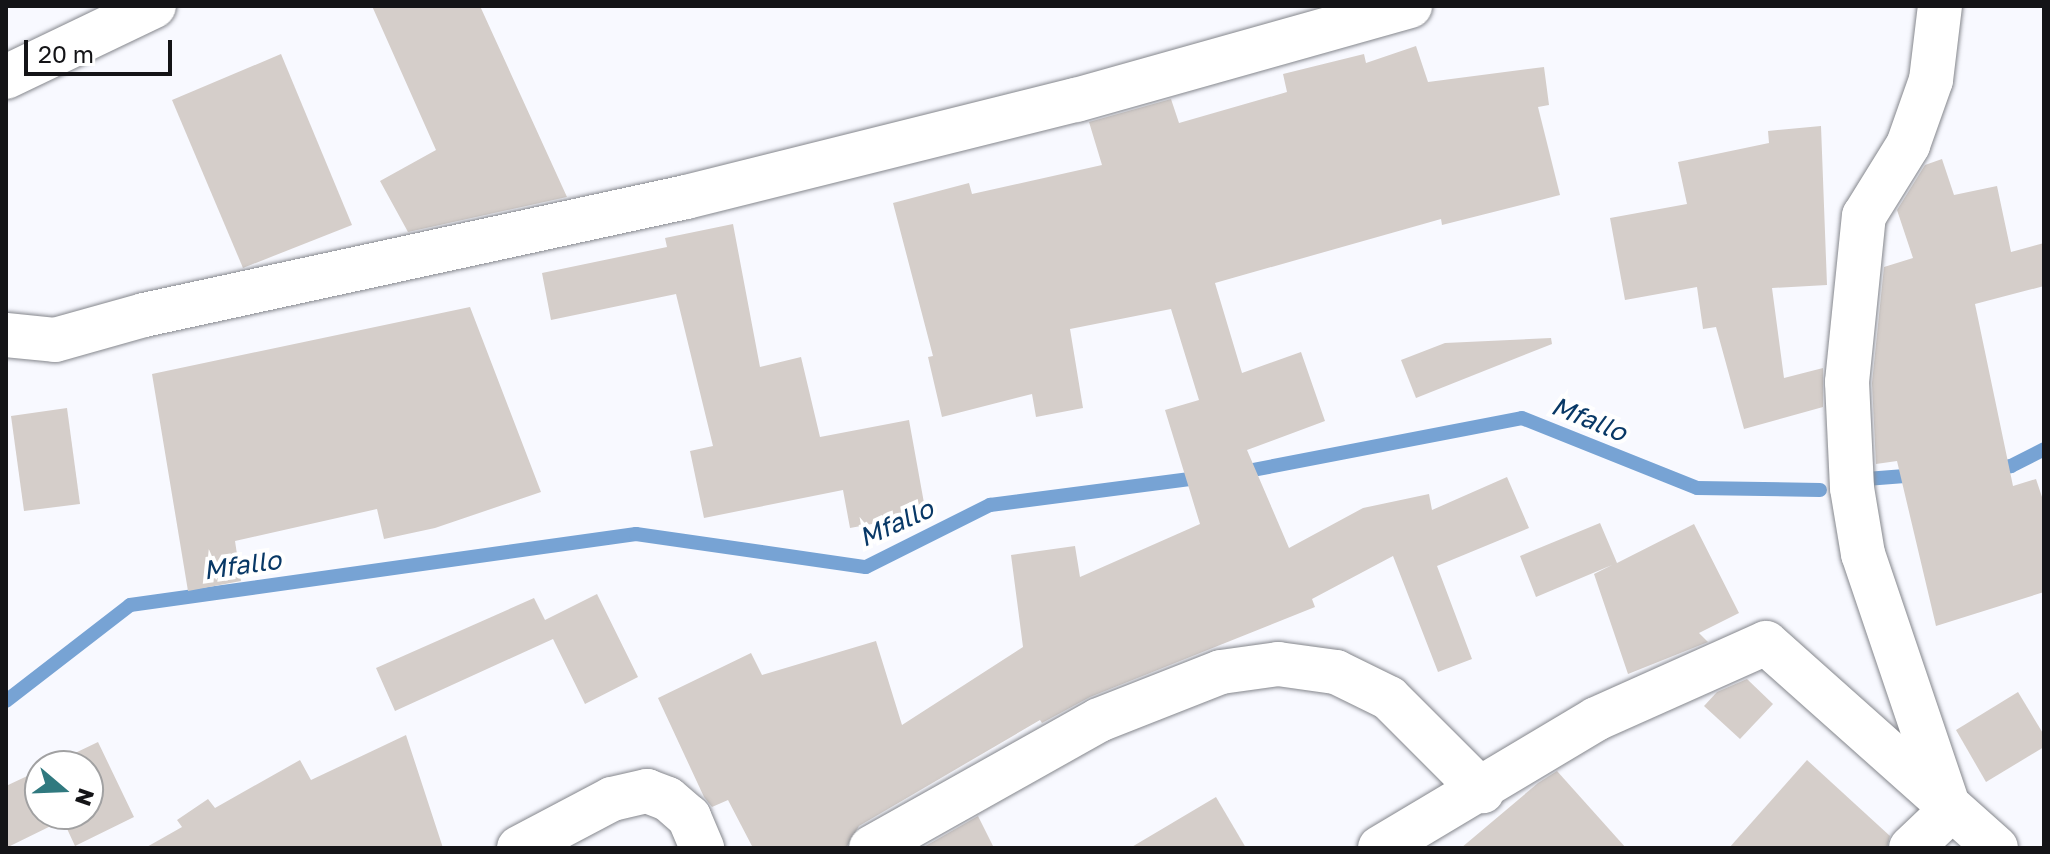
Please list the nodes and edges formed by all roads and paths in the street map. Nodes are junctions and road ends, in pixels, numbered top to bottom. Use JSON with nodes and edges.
{"nodes":[{"id":1,"x":154,"y":6,"type":"edge"},
{"id":2,"x":1410,"y":6,"type":"edge"},
{"id":3,"x":1940,"y":6,"type":"edge"},
{"id":4,"x":6,"y":77,"type":"edge"},
{"id":5,"x":6,"y":335,"type":"edge"},
{"id":6,"x":1482,"y":791,"type":"junction"},
{"id":7,"x":1950,"y":811,"type":"junction"},
{"id":8,"x":519,"y":848,"type":"edge"},
{"id":9,"x":702,"y":848,"type":"edge"},
{"id":10,"x":871,"y":848,"type":"edge"},
{"id":11,"x":1380,"y":848,"type":"edge"},
{"id":12,"x":1911,"y":848,"type":"edge"},
{"id":13,"x":1996,"y":848,"type":"edge"}],
"edges":[{"from":1,"to":4,"type":"street"},
{"from":2,"to":5,"type":"street"},
{"from":3,"to":7,"type":"street"},
{"from":6,"to":7,"type":"street"},
{"from":6,"to":10,"type":"street"},
{"from":6,"to":11,"type":"street"},
{"from":7,"to":12,"type":"street"},
{"from":7,"to":13,"type":"street"},
{"from":8,"to":9,"type":"street"}]}
